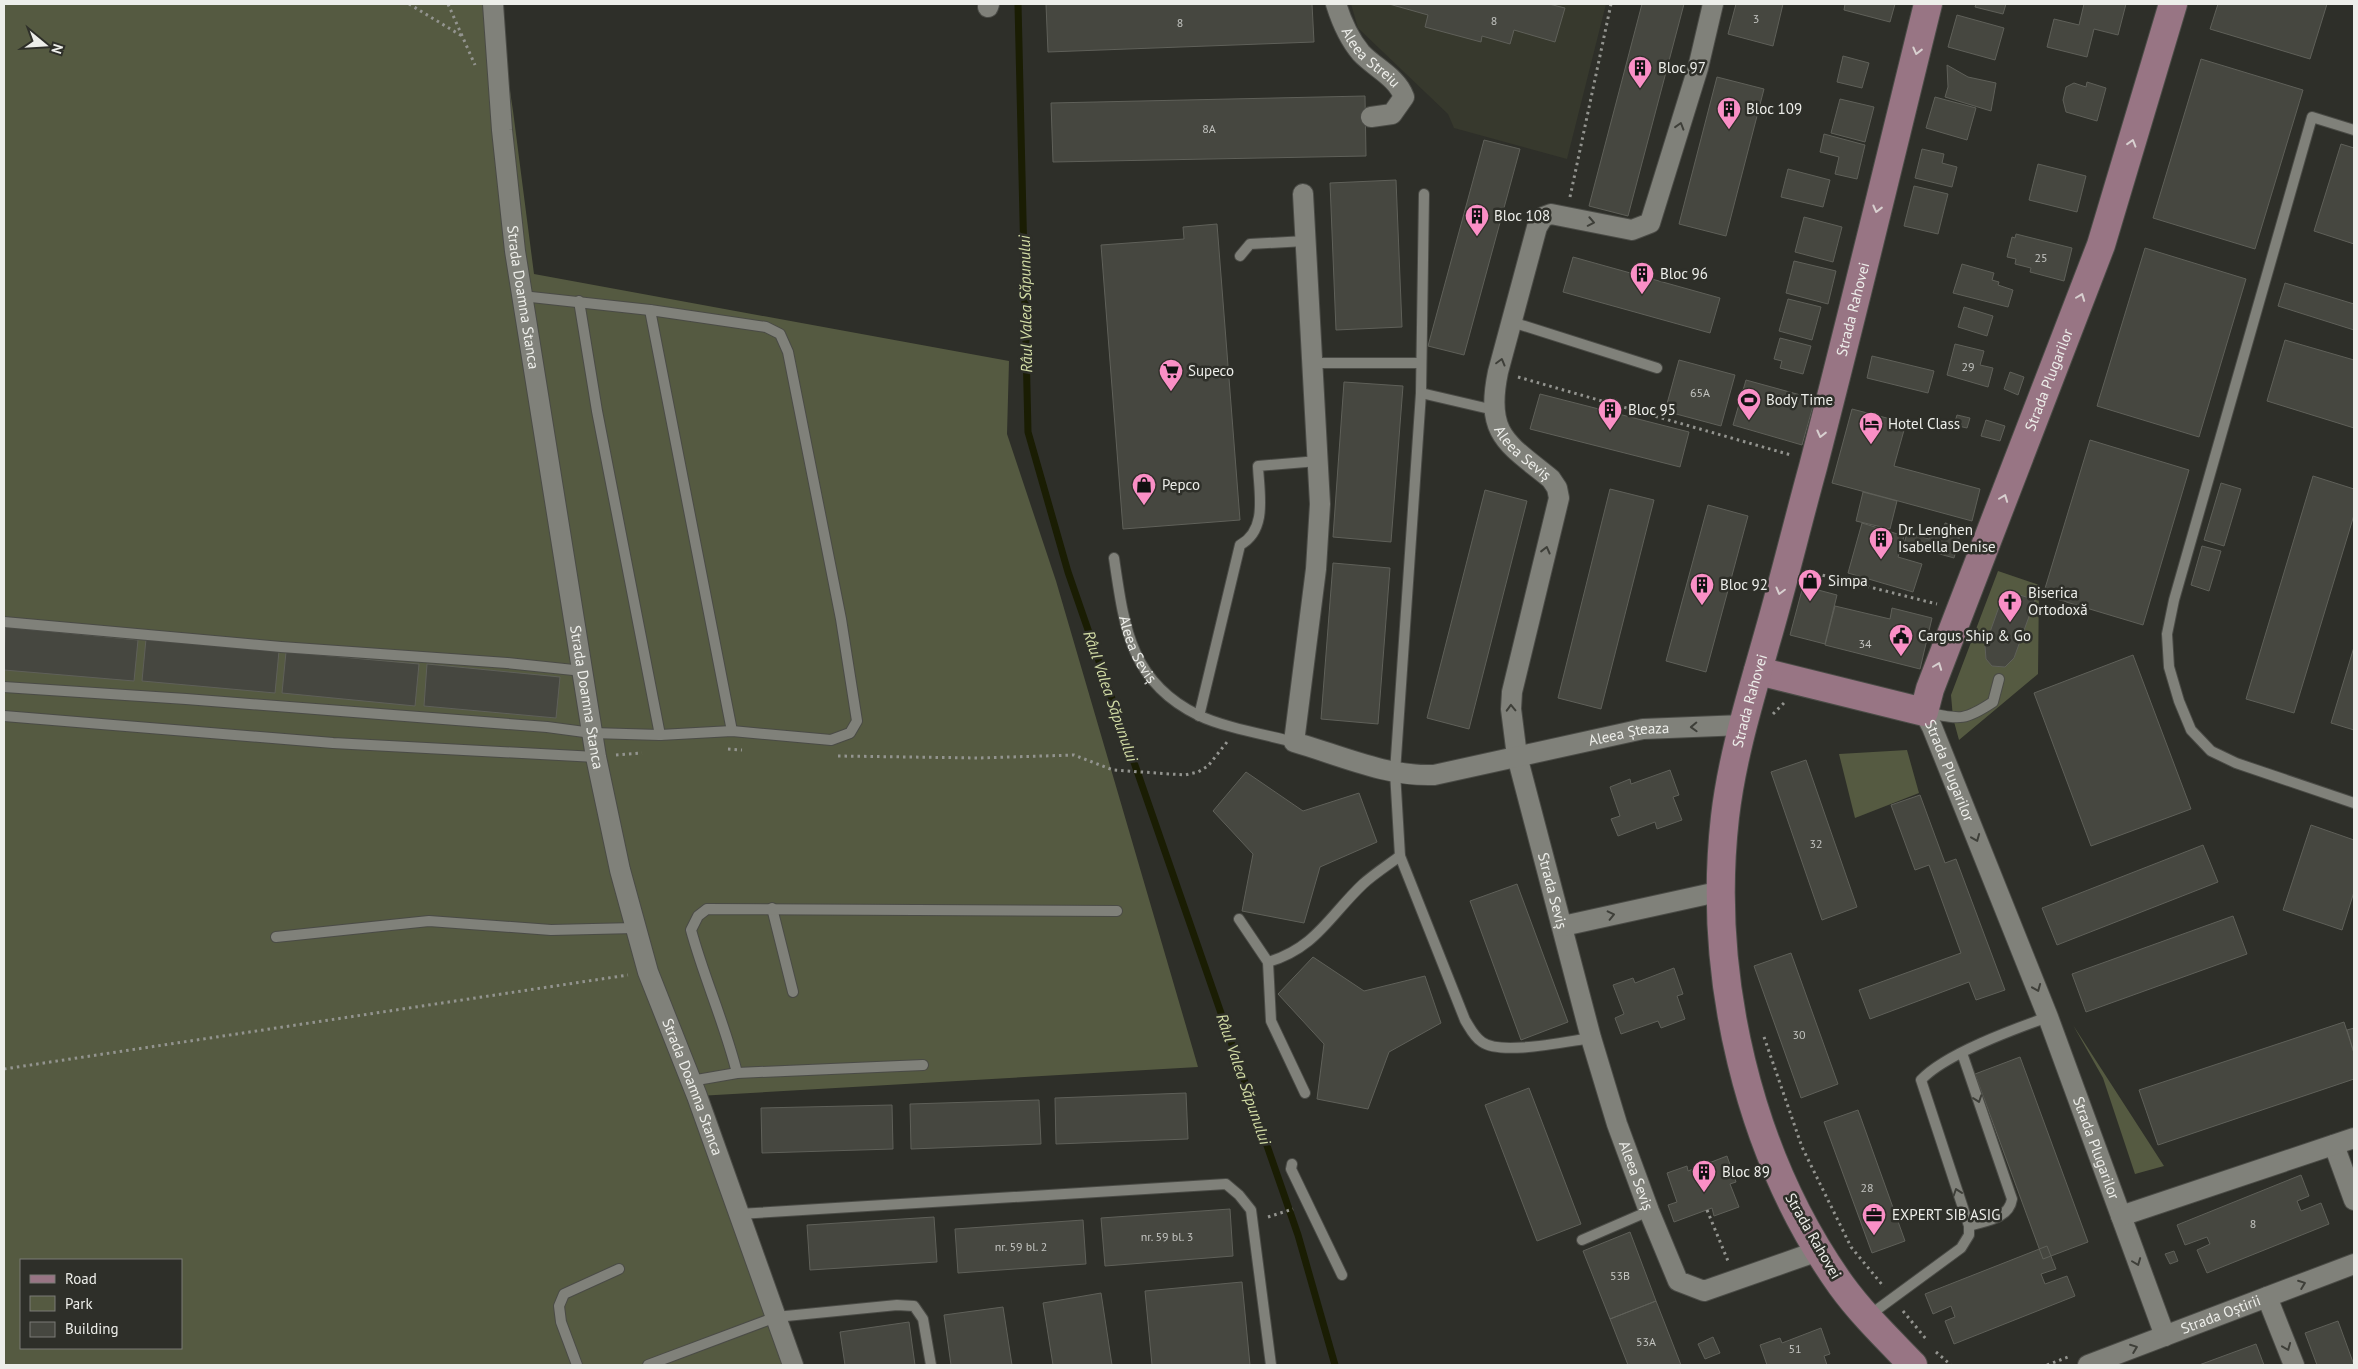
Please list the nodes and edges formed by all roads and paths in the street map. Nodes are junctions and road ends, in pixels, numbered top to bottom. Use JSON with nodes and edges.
{"nodes":[{"id":1,"x":409,"y":4,"type":"edge"},
{"id":2,"x":493,"y":4,"type":"edge"},
{"id":3,"x":1336,"y":4,"type":"edge"},
{"id":4,"x":1611,"y":4,"type":"edge"},
{"id":5,"x":1713,"y":4,"type":"edge"},
{"id":6,"x":1928,"y":4,"type":"edge"},
{"id":7,"x":2173,"y":4,"type":"edge"},
{"id":8,"x":462,"y":37,"type":"dead end"},
{"id":9,"x":1371,"y":117,"type":"dead end"},
{"id":10,"x":2354,"y":130,"type":"edge"},
{"id":11,"x":1303,"y":194,"type":"dead end"},
{"id":12,"x":1424,"y":194,"type":"dead end"},
{"id":13,"x":1565,"y":217,"type":"junction"},
{"id":14,"x":1305,"y":241,"type":"junction"},
{"id":15,"x":1240,"y":256,"type":"dead end"},
{"id":16,"x":522,"y":296,"type":"junction"},
{"id":17,"x":579,"y":301,"type":"junction"},
{"id":18,"x":650,"y":310,"type":"junction"},
{"id":19,"x":1512,"y":322,"type":"junction"},
{"id":20,"x":1313,"y":363,"type":"junction"},
{"id":21,"x":1421,"y":363,"type":"junction"},
{"id":22,"x":1657,"y":368,"type":"dead end"},
{"id":23,"x":1498,"y":372,"type":"junction"},
{"id":24,"x":1421,"y":393,"type":"junction"},
{"id":25,"x":1494,"y":410,"type":"junction"},
{"id":26,"x":1318,"y":461,"type":"junction"},
{"id":27,"x":1814,"y":461,"type":"junction"},
{"id":28,"x":1114,"y":558,"type":"dead end"},
{"id":29,"x":1806,"y":571,"type":"dead end"},
{"id":30,"x":1945,"y":606,"type":"dead end"},
{"id":31,"x":4,"y":622,"type":"edge"},
{"id":32,"x":582,"y":671,"type":"junction"},
{"id":33,"x":1758,"y":671,"type":"junction"},
{"id":34,"x":1999,"y":678,"type":"dead end"},
{"id":35,"x":4,"y":688,"type":"edge"},
{"id":36,"x":1786,"y":702,"type":"dead end"},
{"id":37,"x":1924,"y":712,"type":"junction"},
{"id":38,"x":4,"y":716,"type":"edge"},
{"id":39,"x":1199,"y":716,"type":"junction"},
{"id":40,"x":1770,"y":720,"type":"dead end"},
{"id":41,"x":1743,"y":725,"type":"junction"},
{"id":42,"x":1239,"y":728,"type":"junction"},
{"id":43,"x":732,"y":731,"type":"junction"},
{"id":44,"x":592,"y":733,"type":"junction"},
{"id":45,"x":660,"y":736,"type":"junction"},
{"id":46,"x":1294,"y":742,"type":"junction"},
{"id":47,"x":726,"y":749,"type":"dead end"},
{"id":48,"x":744,"y":750,"type":"dead end"},
{"id":49,"x":647,"y":752,"type":"dead end"},
{"id":50,"x":832,"y":755,"type":"dead end"},
{"id":51,"x":1517,"y":756,"type":"junction"},
{"id":52,"x":596,"y":757,"type":"junction"},
{"id":53,"x":1395,"y":772,"type":"junction"},
{"id":54,"x":2354,"y":804,"type":"edge"},
{"id":55,"x":1400,"y":856,"type":"junction"},
{"id":56,"x":1722,"y":891,"type":"junction"},
{"id":57,"x":772,"y":908,"type":"junction"},
{"id":58,"x":1117,"y":911,"type":"dead end"},
{"id":59,"x":1239,"y":919,"type":"dead end"},
{"id":60,"x":1563,"y":926,"type":"junction"},
{"id":61,"x":635,"y":928,"type":"junction"},
{"id":62,"x":276,"y":937,"type":"dead end"},
{"id":63,"x":1268,"y":962,"type":"junction"},
{"id":64,"x":648,"y":972,"type":"junction"},
{"id":65,"x":793,"y":992,"type":"dead end"},
{"id":66,"x":2048,"y":1017,"type":"junction"},
{"id":67,"x":1762,"y":1032,"type":"dead end"},
{"id":68,"x":1591,"y":1038,"type":"junction"},
{"id":69,"x":1962,"y":1053,"type":"junction"},
{"id":70,"x":923,"y":1065,"type":"dead end"},
{"id":71,"x":4,"y":1069,"type":"edge"},
{"id":72,"x":737,"y":1073,"type":"junction"},
{"id":73,"x":691,"y":1080,"type":"junction"},
{"id":74,"x":1305,"y":1093,"type":"dead end"},
{"id":75,"x":2354,"y":1138,"type":"edge"},
{"id":76,"x":2334,"y":1145,"type":"junction"},
{"id":77,"x":1292,"y":1164,"type":"dead end"},
{"id":78,"x":2354,"y":1200,"type":"edge"},
{"id":79,"x":1707,"y":1210,"type":"dead end"},
{"id":80,"x":1649,"y":1211,"type":"junction"},
{"id":81,"x":739,"y":1214,"type":"junction"},
{"id":82,"x":2120,"y":1216,"type":"junction"},
{"id":83,"x":1969,"y":1226,"type":"junction"},
{"id":84,"x":1582,"y":1240,"type":"dead end"},
{"id":85,"x":1818,"y":1251,"type":"junction"},
{"id":86,"x":2354,"y":1264,"type":"edge"},
{"id":87,"x":619,"y":1269,"type":"dead end"},
{"id":88,"x":1342,"y":1275,"type":"dead end"},
{"id":89,"x":1736,"y":1280,"type":"junction"},
{"id":90,"x":2267,"y":1297,"type":"junction"},
{"id":91,"x":1893,"y":1298,"type":"junction"},
{"id":92,"x":776,"y":1318,"type":"junction"},
{"id":93,"x":1866,"y":1318,"type":"junction"},
{"id":94,"x":2165,"y":1336,"type":"junction"},
{"id":95,"x":1928,"y":1342,"type":"dead end"},
{"id":96,"x":1924,"y":1358,"type":"edge"},
{"id":97,"x":576,"y":1365,"type":"edge"},
{"id":98,"x":648,"y":1365,"type":"edge"},
{"id":99,"x":793,"y":1365,"type":"edge"},
{"id":100,"x":931,"y":1365,"type":"edge"},
{"id":101,"x":1270,"y":1365,"type":"edge"},
{"id":102,"x":1951,"y":1365,"type":"edge"},
{"id":103,"x":2088,"y":1365,"type":"edge"},
{"id":104,"x":2294,"y":1365,"type":"edge"}],
"edges":[{"from":1,"to":8,"type":"path"},
{"from":2,"to":16,"type":"street","name":"Strada Doamna Stanca"},
{"from":3,"to":9,"type":"street","name":"Aleea Streiu"},
{"from":4,"to":13,"type":"path"},
{"from":13,"to":5,"type":"street","name":"Aleea Seviș","one_way":true},
{"from":6,"to":27,"type":"street","name":"Strada Rahovei","one_way":true},
{"from":37,"to":7,"type":"street","name":"Strada Plugarilor","one_way":true},
{"from":10,"to":54,"type":"lane"},
{"from":11,"to":14,"type":"street"},
{"from":12,"to":21,"type":"lane"},
{"from":13,"to":19,"type":"street","name":"Aleea Seviș"},
{"from":14,"to":15,"type":"lane"},
{"from":14,"to":20,"type":"street"},
{"from":16,"to":17,"type":"lane"},
{"from":16,"to":32,"type":"street","name":"Strada Doamna Stanca"},
{"from":17,"to":18,"type":"lane"},
{"from":17,"to":45,"type":"lane"},
{"from":18,"to":43,"type":"lane"},
{"from":18,"to":43,"type":"lane"},
{"from":19,"to":22,"type":"lane"},
{"from":23,"to":19,"type":"street","name":"Aleea Seviș","one_way":true},
{"from":20,"to":21,"type":"lane"},
{"from":20,"to":26,"type":"street"},
{"from":21,"to":24,"type":"lane"},
{"from":23,"to":25,"type":"street","name":"Aleea Seviș"},
{"from":23,"to":27,"type":"path"},
{"from":24,"to":25,"type":"lane"},
{"from":24,"to":53,"type":"lane"},
{"from":51,"to":25,"type":"street","name":"Aleea Seviș","one_way":true},
{"from":26,"to":39,"type":"lane"},
{"from":26,"to":46,"type":"street"},
{"from":27,"to":33,"type":"street","name":"Strada Rahovei","one_way":true},
{"from":28,"to":39,"type":"lane","name":"Aleea Seviș"},
{"from":29,"to":30,"type":"path"},
{"from":31,"to":32,"type":"lane"},
{"from":32,"to":44,"type":"street","name":"Strada Doamna Stanca"},
{"from":33,"to":37,"type":"street"},
{"from":33,"to":41,"type":"street","name":"Strada Rahovei"},
{"from":34,"to":37,"type":"lane"},
{"from":35,"to":44,"type":"lane"},
{"from":36,"to":40,"type":"path"},
{"from":37,"to":66,"type":"street","name":"Strada Plugarilor","one_way":true},
{"from":38,"to":52,"type":"lane"},
{"from":39,"to":42,"type":"lane","name":"Aleea Seviș"},
{"from":41,"to":51,"type":"street","name":"Aleea Șteaza","one_way":true},
{"from":41,"to":56,"type":"street","name":"Strada Rahovei"},
{"from":42,"to":46,"type":"lane","name":"Aleea Seviș"},
{"from":42,"to":50,"type":"path"},
{"from":43,"to":45,"type":"lane"},
{"from":44,"to":45,"type":"lane"},
{"from":44,"to":52,"type":"street","name":"Strada Doamna Stanca"},
{"from":46,"to":53,"type":"street","name":"Aleea Seviș"},
{"from":47,"to":48,"type":"path"},
{"from":49,"to":52,"type":"path"},
{"from":51,"to":53,"type":"street","name":"Aleea Seviș"},
{"from":51,"to":60,"type":"street","name":"Strada Seviș"},
{"from":52,"to":61,"type":"street","name":"Strada Doamna Stanca"},
{"from":53,"to":55,"type":"lane"},
{"from":55,"to":63,"type":"lane"},
{"from":55,"to":68,"type":"lane"},
{"from":60,"to":56,"type":"street","name":"Strada Seviș","one_way":true},
{"from":56,"to":85,"type":"street","name":"Strada Rahovei"},
{"from":57,"to":58,"type":"lane"},
{"from":57,"to":65,"type":"lane"},
{"from":57,"to":72,"type":"lane"},
{"from":59,"to":63,"type":"lane"},
{"from":60,"to":68,"type":"street","name":"Aleea Seviș"},
{"from":61,"to":62,"type":"lane"},
{"from":61,"to":64,"type":"street","name":"Strada Doamna Stanca"},
{"from":63,"to":74,"type":"lane"},
{"from":64,"to":71,"type":"path"},
{"from":64,"to":73,"type":"street","name":"Strada Doamna Stanca"},
{"from":66,"to":69,"type":"lane"},
{"from":66,"to":82,"type":"street","name":"Strada Plugarilor"},
{"from":67,"to":91,"type":"path"},
{"from":68,"to":80,"type":"street","name":"Aleea Seviș"},
{"from":83,"to":69,"type":"lane","one_way":true},
{"from":69,"to":83,"type":"lane","one_way":true},
{"from":70,"to":72,"type":"lane"},
{"from":72,"to":73,"type":"lane"},
{"from":73,"to":81,"type":"street","name":"Strada Doamna Stanca"},
{"from":75,"to":76,"type":"street"},
{"from":76,"to":78,"type":"street"},
{"from":76,"to":82,"type":"street"},
{"from":77,"to":88,"type":"lane"},
{"from":79,"to":89,"type":"path"},
{"from":80,"to":84,"type":"lane"},
{"from":80,"to":89,"type":"street","name":"Aleea Seviș"},
{"from":81,"to":92,"type":"street","name":"Strada Doamna Stanca"},
{"from":81,"to":101,"type":"lane"},
{"from":82,"to":94,"type":"street","name":"Strada Plugarilor","one_way":true},
{"from":83,"to":91,"type":"lane"},
{"from":85,"to":89,"type":"street","name":"Aleea Seviș"},
{"from":85,"to":93,"type":"street","name":"Strada Rahovei"},
{"from":90,"to":86,"type":"street","name":"Strada Oștirii","one_way":true},
{"from":87,"to":97,"type":"lane"},
{"from":90,"to":94,"type":"street","name":"Strada Oștirii"},
{"from":90,"to":104,"type":"street","one_way":true},
{"from":91,"to":93,"type":"lane"},
{"from":91,"to":95,"type":"path"},
{"from":92,"to":98,"type":"lane"},
{"from":92,"to":99,"type":"street","name":"Strada Doamna Stanca"},
{"from":92,"to":100,"type":"lane"},
{"from":93,"to":96,"type":"street","name":"Strada Rahovei"},
{"from":103,"to":94,"type":"street","name":"Strada Oștirii","one_way":true},
{"from":96,"to":102,"type":"path"}]}
